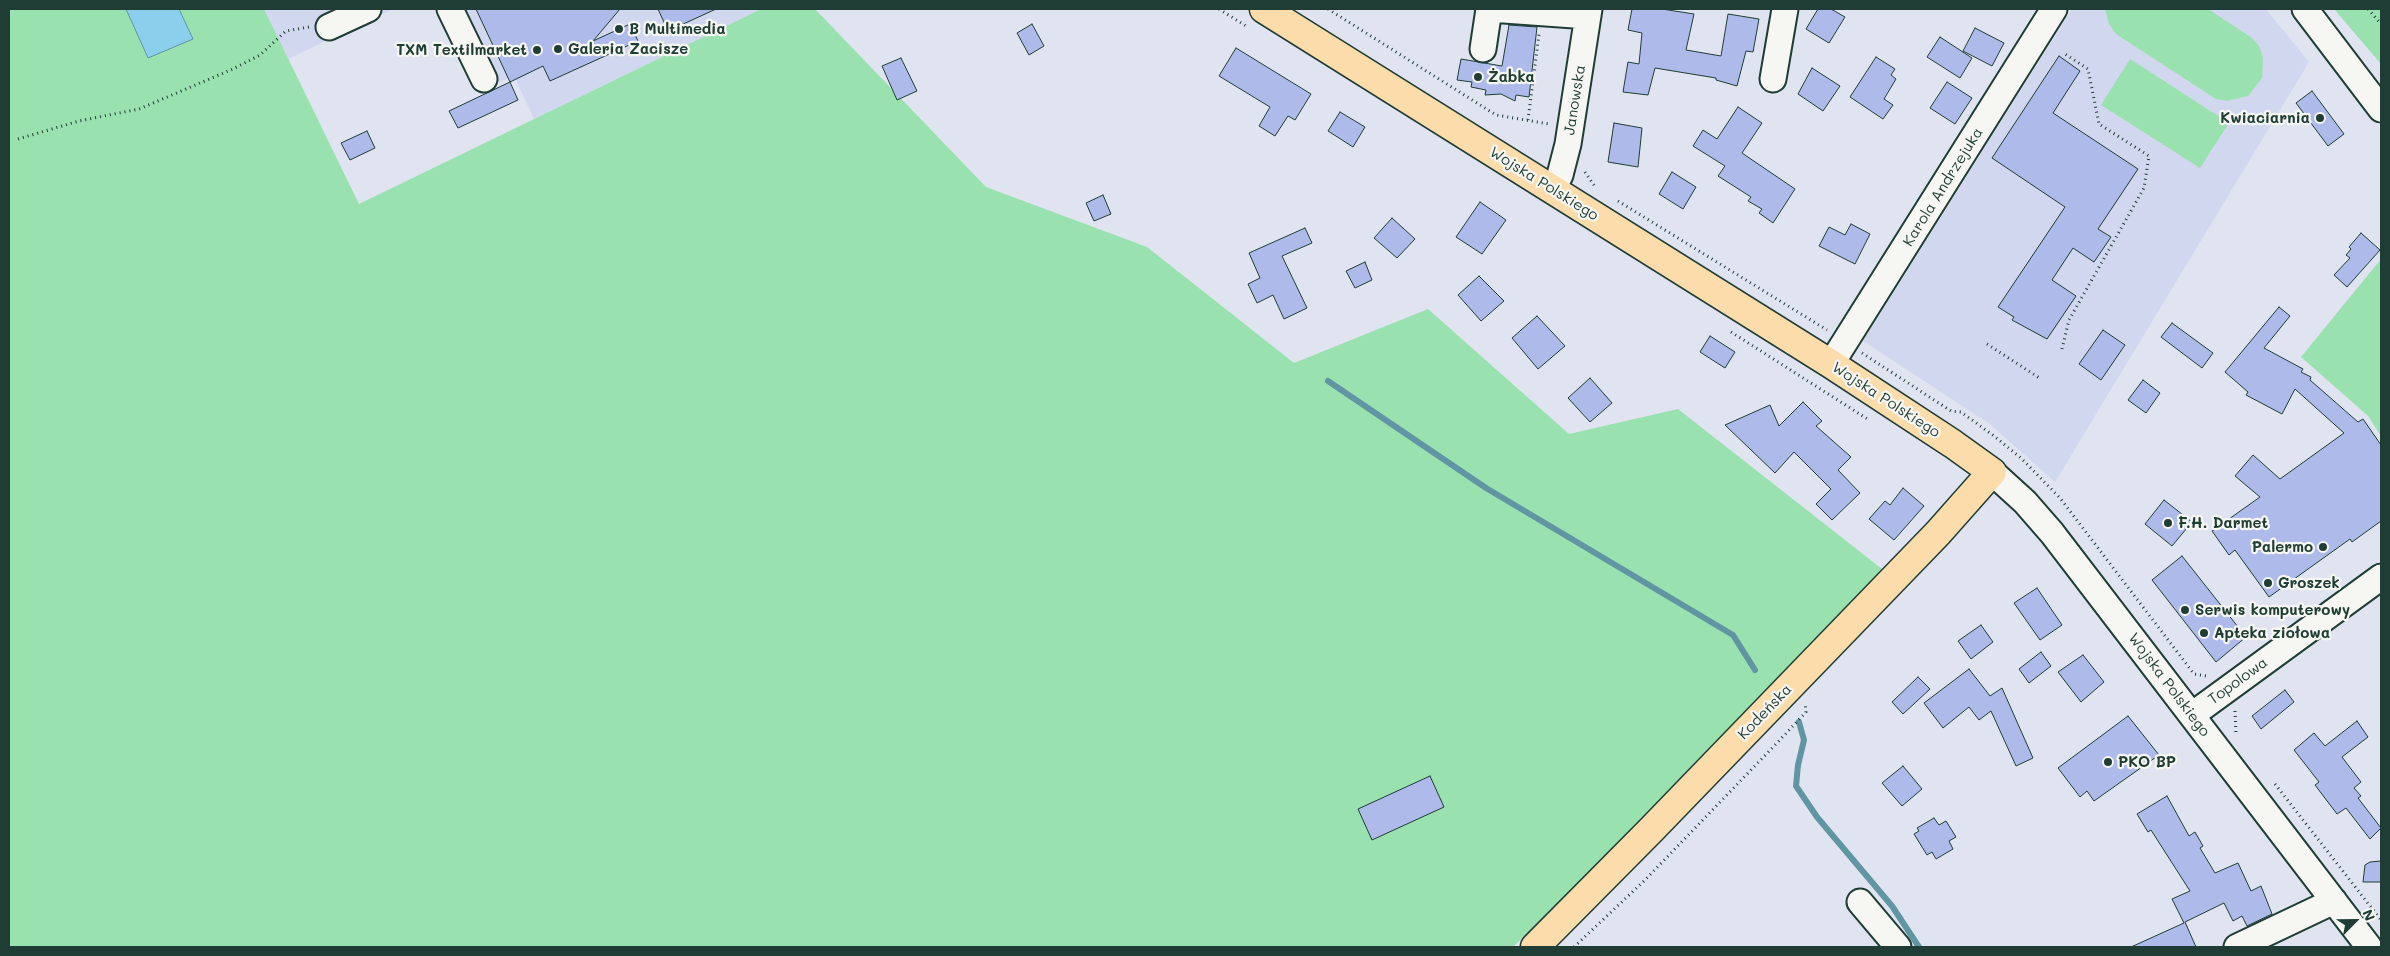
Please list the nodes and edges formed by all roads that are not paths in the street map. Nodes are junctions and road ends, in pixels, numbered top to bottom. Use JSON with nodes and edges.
{"nodes":[{"id":1,"x":368,"y":9,"type":"edge"},
{"id":2,"x":450,"y":9,"type":"edge"},
{"id":3,"x":1264,"y":9,"type":"edge"},
{"id":4,"x":1489,"y":9,"type":"edge"},
{"id":5,"x":1784,"y":9,"type":"edge"},
{"id":6,"x":2054,"y":9,"type":"edge"},
{"id":7,"x":2305,"y":9,"type":"edge"},
{"id":8,"x":1588,"y":13,"type":"edge"},
{"id":9,"x":329,"y":27,"type":"road end"},
{"id":10,"x":1483,"y":49,"type":"dead end"},
{"id":11,"x":484,"y":80,"type":"dead end"},
{"id":12,"x":1773,"y":80,"type":"dead end"},
{"id":13,"x":2380,"y":104,"type":"edge"},
{"id":14,"x":1553,"y":189,"type":"junction"},
{"id":15,"x":1831,"y":364,"type":"junction"},
{"id":16,"x":1992,"y":472,"type":"junction"},
{"id":17,"x":2381,"y":577,"type":"edge"},
{"id":18,"x":2192,"y":715,"type":"junction"},
{"id":19,"x":2334,"y":901,"type":"junction"},
{"id":20,"x":1860,"y":902,"type":"dead end"},
{"id":21,"x":1534,"y":947,"type":"edge"},
{"id":22,"x":1898,"y":947,"type":"edge"},
{"id":23,"x":2237,"y":947,"type":"edge"},
{"id":24,"x":2369,"y":947,"type":"edge"}],
"edges":[{"from":1,"to":9,"type":"street"},
{"from":2,"to":11,"type":"street"},
{"from":3,"to":14,"type":"main road","name":"Wojska Polskiego"},
{"from":4,"to":8,"type":"street"},
{"from":4,"to":10,"type":"street"},
{"from":5,"to":12,"type":"street"},
{"from":6,"to":15,"type":"street","name":"Karola Andrzejuka"},
{"from":7,"to":13,"type":"street"},
{"from":8,"to":14,"type":"street","name":"Janowska"},
{"from":14,"to":15,"type":"main road","name":"Wojska Polskiego"},
{"from":15,"to":16,"type":"main road","name":"Wojska Polskiego"},
{"from":16,"to":18,"type":"street","name":"Wojska Polskiego"},
{"from":16,"to":21,"type":"main road","name":"Kodeńska"},
{"from":17,"to":18,"type":"street","name":"Topolowa"},
{"from":18,"to":19,"type":"street","name":"Wojska Polskiego"},
{"from":19,"to":23,"type":"street"},
{"from":19,"to":24,"type":"street","name":"Wojska Polskiego"},
{"from":20,"to":22,"type":"street"}]}
